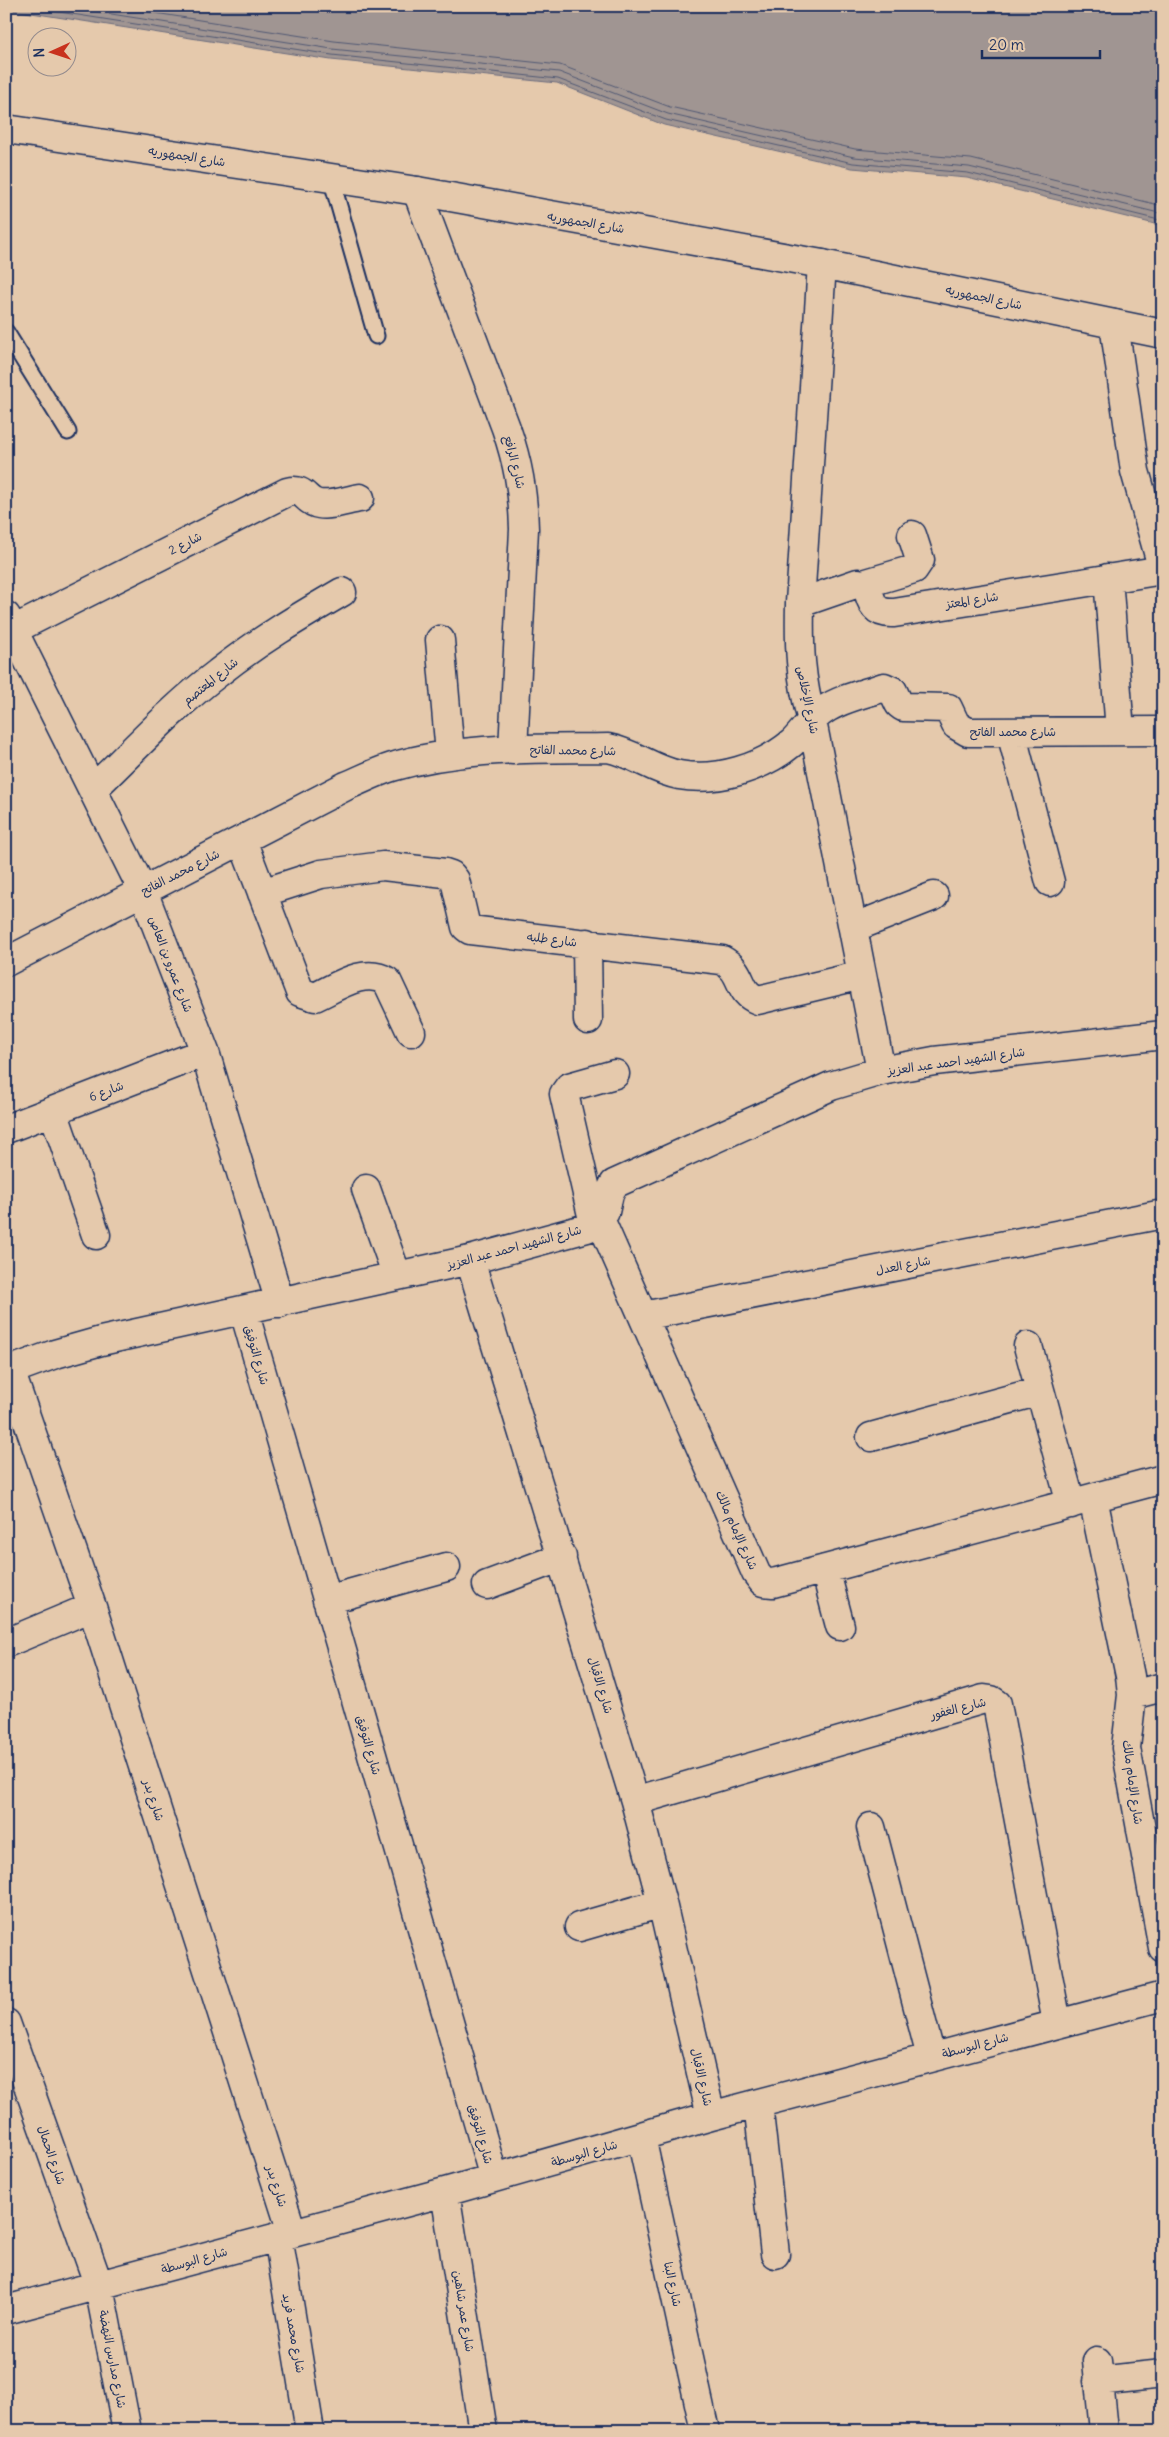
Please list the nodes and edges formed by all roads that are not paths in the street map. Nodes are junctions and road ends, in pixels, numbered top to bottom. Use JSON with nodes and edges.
{"nodes":[{"id":1,"x":6,"y":129,"type":"edge"},
{"id":2,"x":331,"y":178,"type":"junction"},
{"id":3,"x":417,"y":191,"type":"junction"},
{"id":4,"x":822,"y":264,"type":"junction"},
{"id":5,"x":1114,"y":324,"type":"junction"},
{"id":6,"x":6,"y":332,"type":"edge"},
{"id":7,"x":1163,"y":334,"type":"edge"},
{"id":8,"x":376,"y":336,"type":"dead end"},
{"id":9,"x":68,"y":432,"type":"dead end"},
{"id":10,"x":360,"y":498,"type":"dead end"},
{"id":11,"x":912,"y":535,"type":"dead end"},
{"id":12,"x":1163,"y":570,"type":"edge"},
{"id":13,"x":1108,"y":578,"type":"junction"},
{"id":14,"x":863,"y":584,"type":"junction"},
{"id":15,"x":342,"y":592,"type":"dead end"},
{"id":16,"x":800,"y":603,"type":"junction"},
{"id":17,"x":10,"y":623,"type":"edge"},
{"id":18,"x":440,"y":640,"type":"dead end"},
{"id":19,"x":812,"y":721,"type":"junction"},
{"id":20,"x":1120,"y":731,"type":"junction"},
{"id":21,"x":1163,"y":731,"type":"edge"},
{"id":22,"x":1011,"y":732,"type":"junction"},
{"id":23,"x":512,"y":750,"type":"junction"},
{"id":24,"x":450,"y":754,"type":"junction"},
{"id":25,"x":93,"y":789,"type":"junction"},
{"id":26,"x":242,"y":840,"type":"junction"},
{"id":27,"x":1050,"y":882,"type":"dead end"},
{"id":28,"x":143,"y":891,"type":"junction"},
{"id":29,"x":262,"y":894,"type":"junction"},
{"id":30,"x":934,"y":896,"type":"dead end"},
{"id":31,"x":853,"y":928,"type":"junction"},
{"id":32,"x":586,"y":943,"type":"junction"},
{"id":33,"x":6,"y":962,"type":"edge"},
{"id":34,"x":862,"y":975,"type":"junction"},
{"id":35,"x":588,"y":1020,"type":"dead end"},
{"id":36,"x":411,"y":1032,"type":"dead end"},
{"id":37,"x":1163,"y":1035,"type":"edge"},
{"id":38,"x":205,"y":1052,"type":"junction"},
{"id":39,"x":881,"y":1071,"type":"junction"},
{"id":40,"x":615,"y":1074,"type":"dead end"},
{"id":41,"x":53,"y":1111,"type":"junction"},
{"id":42,"x":6,"y":1129,"type":"edge"},
{"id":43,"x":366,"y":1189,"type":"dead end"},
{"id":44,"x":1163,"y":1214,"type":"edge"},
{"id":45,"x":597,"y":1221,"type":"junction"},
{"id":46,"x":96,"y":1235,"type":"dead end"},
{"id":47,"x":470,"y":1260,"type":"junction"},
{"id":48,"x":397,"y":1276,"type":"junction"},
{"id":49,"x":280,"y":1303,"type":"junction"},
{"id":50,"x":244,"y":1311,"type":"junction"},
{"id":51,"x":643,"y":1316,"type":"junction"},
{"id":52,"x":1028,"y":1346,"type":"dead end"},
{"id":53,"x":8,"y":1371,"type":"edge"},
{"id":54,"x":1040,"y":1391,"type":"junction"},
{"id":55,"x":871,"y":1437,"type":"dead end"},
{"id":56,"x":1163,"y":1479,"type":"edge"},
{"id":57,"x":1082,"y":1501,"type":"junction"},
{"id":58,"x":562,"y":1557,"type":"junction"},
{"id":59,"x":446,"y":1567,"type":"dead end"},
{"id":60,"x":825,"y":1569,"type":"junction"},
{"id":61,"x":487,"y":1585,"type":"dead end"},
{"id":62,"x":327,"y":1600,"type":"junction"},
{"id":63,"x":92,"y":1607,"type":"junction"},
{"id":64,"x":840,"y":1626,"type":"dead end"},
{"id":65,"x":6,"y":1643,"type":"edge"},
{"id":66,"x":1163,"y":1687,"type":"edge"},
{"id":67,"x":1132,"y":1695,"type":"junction"},
{"id":68,"x":636,"y":1801,"type":"junction"},
{"id":69,"x":871,"y":1827,"type":"dead end"},
{"id":70,"x":662,"y":1903,"type":"junction"},
{"id":71,"x":580,"y":1927,"type":"dead end"},
{"id":72,"x":1163,"y":1948,"type":"edge"},
{"id":73,"x":1163,"y":1996,"type":"edge"},
{"id":74,"x":1057,"y":2023,"type":"junction"},
{"id":75,"x":6,"y":2024,"type":"edge"},
{"id":76,"x":931,"y":2057,"type":"junction"},
{"id":77,"x":758,"y":2104,"type":"junction"},
{"id":78,"x":711,"y":2116,"type":"junction"},
{"id":79,"x":641,"y":2137,"type":"junction"},
{"id":80,"x":494,"y":2178,"type":"junction"},
{"id":81,"x":445,"y":2192,"type":"junction"},
{"id":82,"x":285,"y":2234,"type":"junction"},
{"id":83,"x":775,"y":2254,"type":"dead end"},
{"id":84,"x":98,"y":2286,"type":"junction"},
{"id":85,"x":6,"y":2310,"type":"edge"},
{"id":86,"x":1163,"y":2374,"type":"edge"},
{"id":87,"x":127,"y":2431,"type":"edge"},
{"id":88,"x":310,"y":2431,"type":"edge"},
{"id":89,"x":483,"y":2431,"type":"edge"},
{"id":90,"x":705,"y":2431,"type":"edge"},
{"id":91,"x":1104,"y":2431,"type":"edge"}],
"edges":[{"from":1,"to":2,"type":"street","name":"شارع الجمهوريه"},
{"from":2,"to":3,"type":"street","name":"شارع الجمهوريه"},
{"from":2,"to":8,"type":"lane"},
{"from":3,"to":4,"type":"street","name":"شارع الجمهوريه"},
{"from":3,"to":23,"type":"street","name":"شارع الرافع"},
{"from":4,"to":5,"type":"street","name":"شارع الجمهوريه"},
{"from":4,"to":16,"type":"street","name":"شارع الإخلاص"},
{"from":5,"to":7,"type":"street","name":"شارع الجمهوريه"},
{"from":5,"to":12,"type":"street"},
{"from":6,"to":9,"type":"lane"},
{"from":10,"to":17,"type":"street","name":"شارع 2"},
{"from":11,"to":14,"type":"street"},
{"from":12,"to":13,"type":"street","name":"شارع المعتز"},
{"from":13,"to":14,"type":"street","name":"شارع المعتز"},
{"from":13,"to":20,"type":"street"},
{"from":14,"to":16,"type":"street"},
{"from":15,"to":25,"type":"street","name":"شارع المعتصم"},
{"from":16,"to":19,"type":"street","name":"شارع الإخلاص"},
{"from":17,"to":25,"type":"street","name":"شارع عمرو بن العاص"},
{"from":18,"to":24,"type":"street"},
{"from":19,"to":22,"type":"street","name":"شارع محمد الفاتح"},
{"from":19,"to":23,"type":"street","name":"شارع محمد الفاتح"},
{"from":19,"to":31,"type":"street","name":"شارع الإخلاص"},
{"from":20,"to":21,"type":"street","name":"شارع محمد الفاتح"},
{"from":20,"to":22,"type":"street","name":"شارع محمد الفاتح"},
{"from":22,"to":27,"type":"street"},
{"from":23,"to":24,"type":"street","name":"شارع محمد الفاتح"},
{"from":24,"to":26,"type":"street","name":"شارع محمد الفاتح"},
{"from":25,"to":28,"type":"street","name":"شارع عمرو بن العاص"},
{"from":26,"to":28,"type":"street","name":"شارع محمد الفاتح"},
{"from":26,"to":29,"type":"street"},
{"from":28,"to":33,"type":"street","name":"شارع محمد الفاتح"},
{"from":28,"to":38,"type":"street","name":"شارع عمرو بن العاص"},
{"from":29,"to":32,"type":"street","name":"شارع طلبه"},
{"from":29,"to":36,"type":"street"},
{"from":30,"to":31,"type":"street"},
{"from":31,"to":34,"type":"street","name":"شارع الإخلاص"},
{"from":32,"to":34,"type":"street","name":"شارع طلبه"},
{"from":32,"to":35,"type":"street"},
{"from":34,"to":39,"type":"street","name":"شارع الإخلاص"},
{"from":37,"to":39,"type":"street","name":"شارع الشهيد احمد عبد العزيز"},
{"from":38,"to":41,"type":"street","name":"شارع 6"},
{"from":38,"to":49,"type":"street","name":"شارع عمرو بن العاص"},
{"from":39,"to":45,"type":"street","name":"شارع الشهيد احمد عبد العزيز"},
{"from":40,"to":45,"type":"street","name":"شارع الإمام مالك"},
{"from":41,"to":42,"type":"street","name":"شارع 6"},
{"from":41,"to":46,"type":"street"},
{"from":43,"to":48,"type":"street"},
{"from":44,"to":51,"type":"street","name":"شارع العدل"},
{"from":45,"to":47,"type":"street","name":"شارع الشهيد احمد عبد العزيز"},
{"from":45,"to":51,"type":"street","name":"شارع الإمام مالك"},
{"from":47,"to":48,"type":"street","name":"شارع الشهيد احمد عبد العزيز"},
{"from":47,"to":58,"type":"street","name":"شارع الاقبال"},
{"from":48,"to":49,"type":"street","name":"شارع الشهيد احمد عبد العزيز"},
{"from":49,"to":50,"type":"street","name":"شارع الشهيد احمد عبد العزيز"},
{"from":50,"to":53,"type":"street","name":"شارع الشهيد احمد عبد العزيز"},
{"from":50,"to":62,"type":"street","name":"شارع التوفيق"},
{"from":51,"to":60,"type":"street","name":"شارع الإمام مالك"},
{"from":52,"to":54,"type":"street"},
{"from":53,"to":63,"type":"street","name":"شارع بدر"},
{"from":54,"to":55,"type":"street"},
{"from":54,"to":57,"type":"street"},
{"from":56,"to":57,"type":"street","name":"شارع الإمام مالك"},
{"from":57,"to":60,"type":"street","name":"شارع الإمام مالك"},
{"from":57,"to":67,"type":"street","name":"شارع الإمام مالك"},
{"from":58,"to":61,"type":"street"},
{"from":58,"to":68,"type":"street","name":"شارع الاقبال"},
{"from":59,"to":62,"type":"street"},
{"from":60,"to":64,"type":"street"},
{"from":62,"to":80,"type":"street","name":"شارع التوفيق"},
{"from":63,"to":65,"type":"street"},
{"from":63,"to":82,"type":"street","name":"شارع بدر"},
{"from":66,"to":67,"type":"street"},
{"from":67,"to":72,"type":"street","name":"شارع الإمام مالك"},
{"from":68,"to":70,"type":"street","name":"شارع الاقبال"},
{"from":68,"to":74,"type":"street","name":"شارع الغفور"},
{"from":69,"to":76,"type":"street"},
{"from":70,"to":71,"type":"street"},
{"from":70,"to":78,"type":"street","name":"شارع الاقبال"},
{"from":73,"to":74,"type":"street","name":"شارع البوسطة"},
{"from":74,"to":76,"type":"street","name":"شارع البوسطة"},
{"from":75,"to":84,"type":"street","name":"شارع الحمال"},
{"from":76,"to":77,"type":"street","name":"شارع البوسطة"},
{"from":77,"to":78,"type":"street","name":"شارع البوسطة"},
{"from":77,"to":83,"type":"street"},
{"from":78,"to":79,"type":"street","name":"شارع البوسطة"},
{"from":79,"to":80,"type":"street","name":"شارع البوسطة"},
{"from":79,"to":90,"type":"street","name":"شارع البنا"},
{"from":80,"to":81,"type":"street","name":"شارع البوسطة"},
{"from":81,"to":82,"type":"street","name":"شارع البوسطة"},
{"from":81,"to":89,"type":"street","name":"شارع عمر شاهين"},
{"from":82,"to":84,"type":"street","name":"شارع البوسطة"},
{"from":82,"to":88,"type":"street","name":"شارع محمد فريد"},
{"from":84,"to":85,"type":"street","name":"شارع البوسطة"},
{"from":84,"to":87,"type":"street","name":"شارع مدارس النهضة"},
{"from":86,"to":91,"type":"street"}]}
